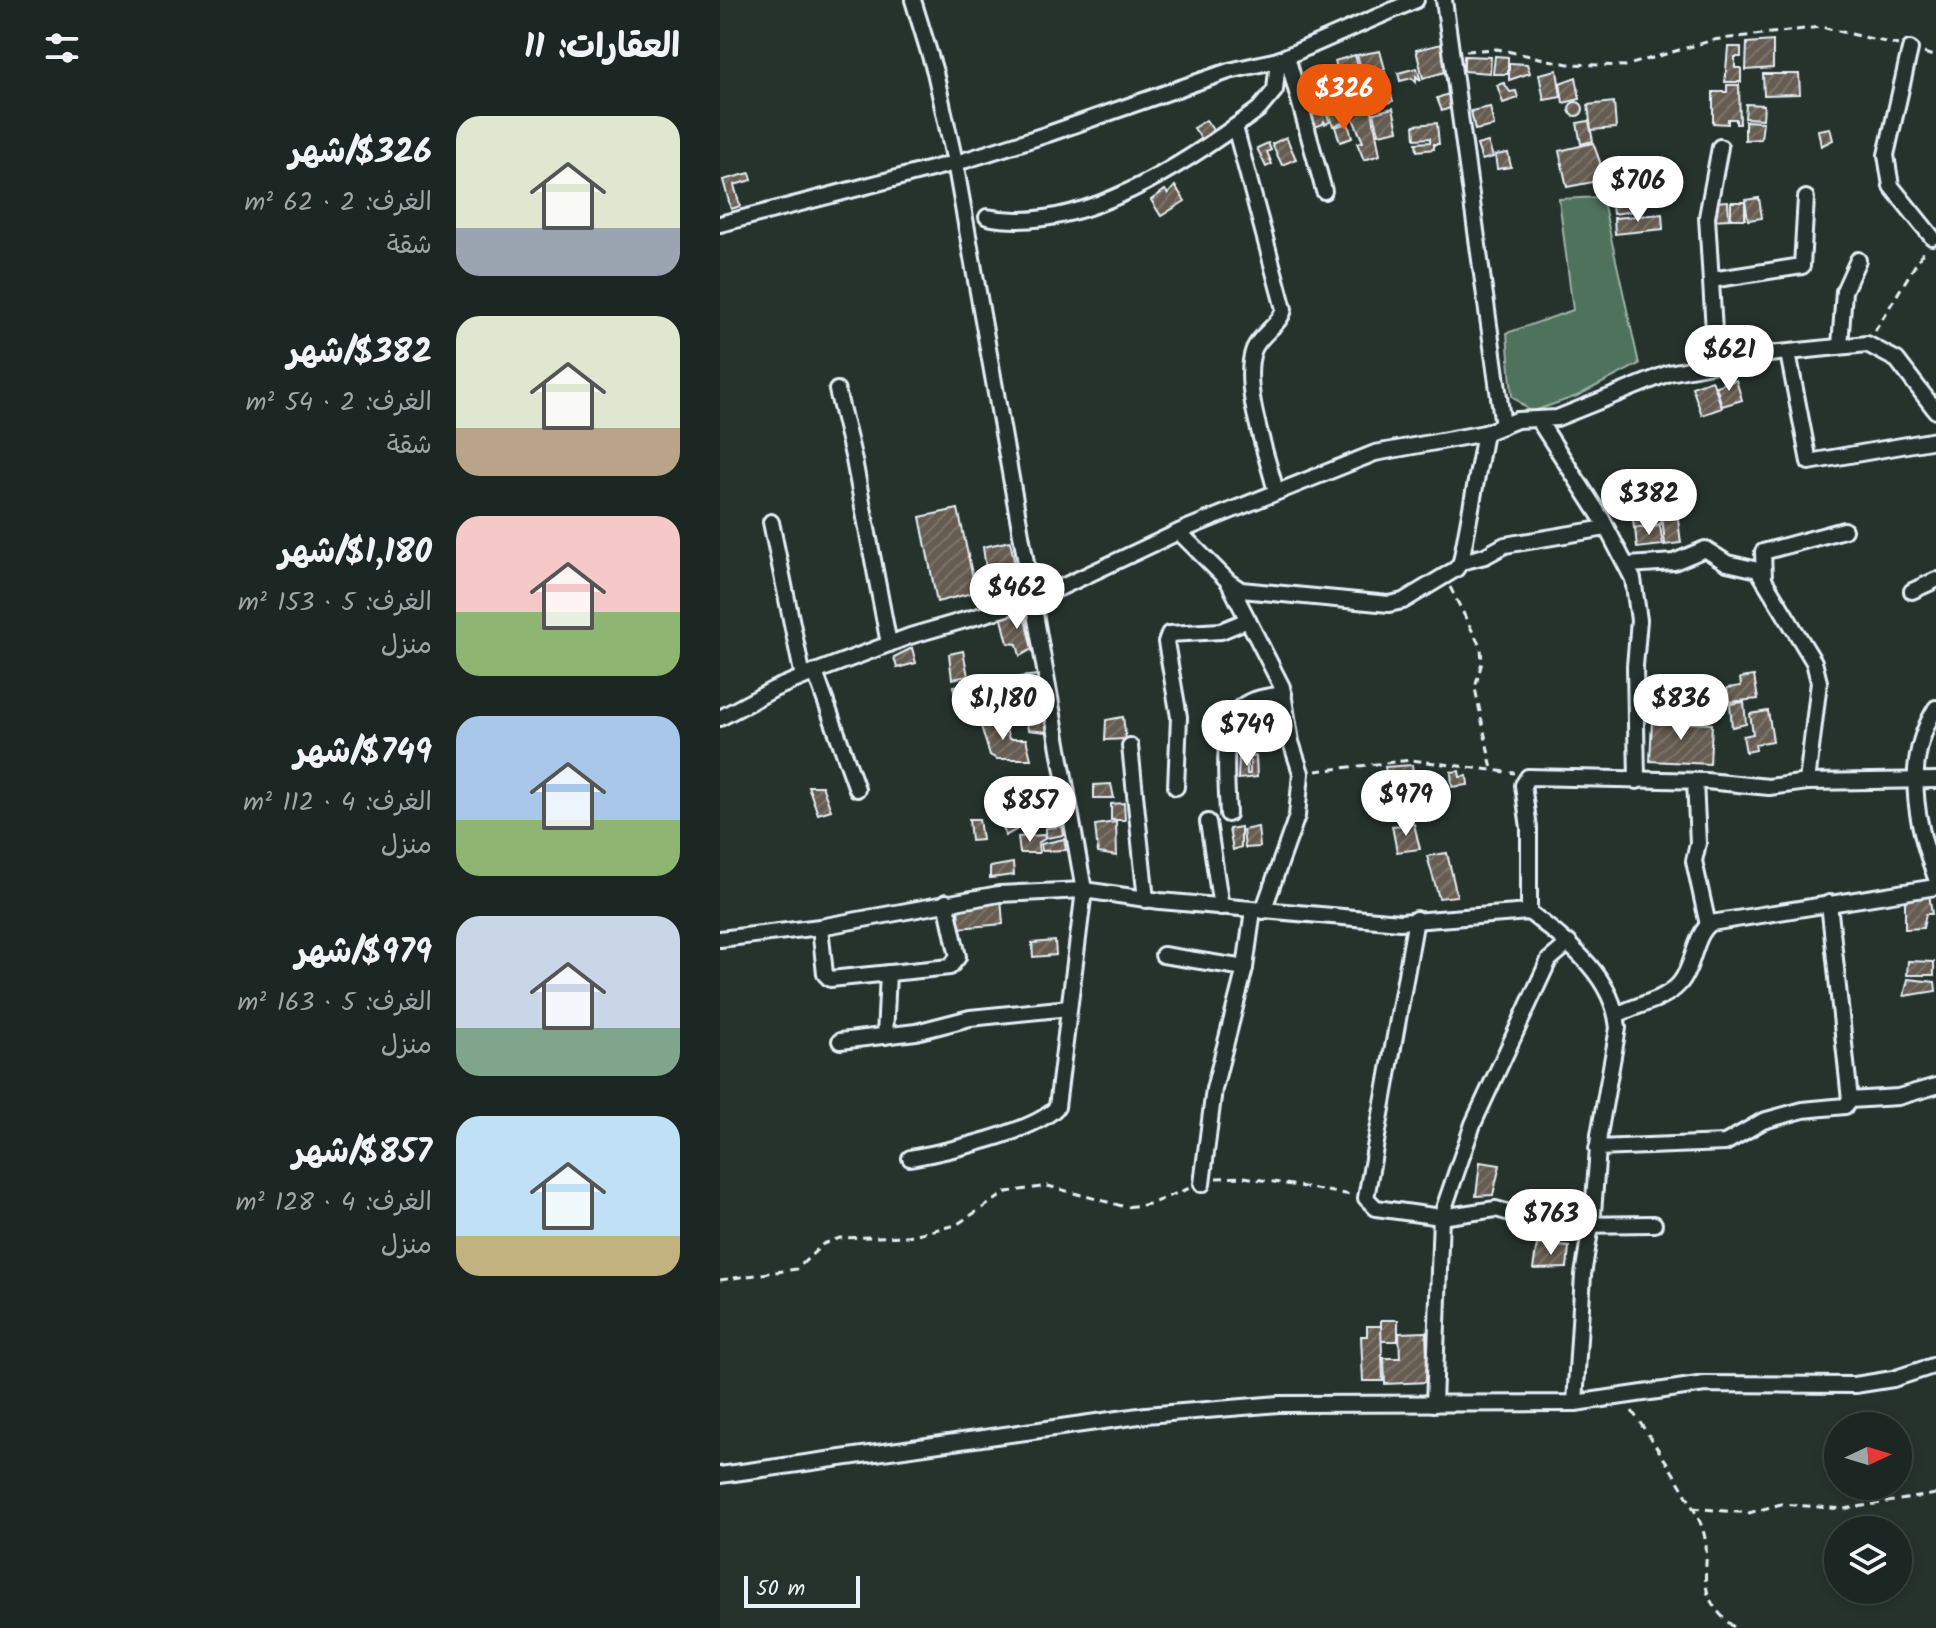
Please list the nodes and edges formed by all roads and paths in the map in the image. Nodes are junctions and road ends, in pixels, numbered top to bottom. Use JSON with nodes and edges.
{"nodes":[{"id":1,"x":913,"y":0,"type":"edge"},
{"id":2,"x":1416,"y":0,"type":"edge"},
{"id":3,"x":1444,"y":0,"type":"edge"},
{"id":4,"x":1910,"y":49,"type":"junction"},
{"id":5,"x":1451,"y":52,"type":"junction"},
{"id":6,"x":1936,"y":57,"type":"edge"},
{"id":7,"x":1283,"y":58,"type":"junction"},
{"id":8,"x":1235,"y":127,"type":"junction"},
{"id":9,"x":1720,"y":147,"type":"dead end"},
{"id":10,"x":955,"y":162,"type":"junction"},
{"id":11,"x":1324,"y":191,"type":"dead end"},
{"id":12,"x":1806,"y":198,"type":"dead end"},
{"id":13,"x":987,"y":217,"type":"dead end"},
{"id":14,"x":720,"y":224,"type":"edge"},
{"id":15,"x":1932,"y":237,"type":"joint"},
{"id":16,"x":1858,"y":260,"type":"dead end"},
{"id":17,"x":1711,"y":280,"type":"junction"},
{"id":18,"x":1867,"y":344,"type":"junction"},
{"id":19,"x":1840,"y":346,"type":"junction"},
{"id":20,"x":1788,"y":353,"type":"junction"},
{"id":21,"x":1716,"y":363,"type":"junction"},
{"id":22,"x":837,"y":390,"type":"dead end"},
{"id":23,"x":1936,"y":411,"type":"edge"},
{"id":24,"x":1539,"y":421,"type":"junction"},
{"id":25,"x":1503,"y":426,"type":"junction"},
{"id":26,"x":1485,"y":433,"type":"junction"},
{"id":27,"x":1936,"y":440,"type":"edge"},
{"id":28,"x":1276,"y":492,"type":"junction"},
{"id":29,"x":771,"y":522,"type":"dead end"},
{"id":30,"x":1606,"y":528,"type":"junction"},
{"id":31,"x":1844,"y":530,"type":"dead end"},
{"id":32,"x":1179,"y":532,"type":"junction"},
{"id":33,"x":1461,"y":562,"type":"junction"},
{"id":34,"x":1628,"y":565,"type":"junction"},
{"id":35,"x":1444,"y":577,"type":"junction"},
{"id":36,"x":1764,"y":579,"type":"junction"},
{"id":37,"x":1936,"y":580,"type":"edge"},
{"id":38,"x":1229,"y":582,"type":"junction"},
{"id":39,"x":1912,"y":591,"type":"dead end"},
{"id":40,"x":1034,"y":600,"type":"junction"},
{"id":41,"x":1248,"y":620,"type":"junction"},
{"id":42,"x":889,"y":644,"type":"junction"},
{"id":43,"x":809,"y":674,"type":"junction"},
{"id":44,"x":1284,"y":694,"type":"junction"},
{"id":45,"x":1936,"y":708,"type":"edge"},
{"id":46,"x":720,"y":718,"type":"edge"},
{"id":47,"x":1130,"y":746,"type":"dead end"},
{"id":48,"x":1492,"y":769,"type":"junction"},
{"id":49,"x":1301,"y":773,"type":"junction"},
{"id":50,"x":1528,"y":777,"type":"junction"},
{"id":51,"x":1936,"y":780,"type":"edge"},
{"id":52,"x":1637,"y":781,"type":"junction"},
{"id":53,"x":1695,"y":781,"type":"junction"},
{"id":54,"x":1913,"y":781,"type":"junction"},
{"id":55,"x":1807,"y":782,"type":"junction"},
{"id":56,"x":1176,"y":787,"type":"dead end"},
{"id":57,"x":857,"y":789,"type":"dead end"},
{"id":58,"x":1228,"y":814,"type":"dead end"},
{"id":59,"x":1208,"y":822,"type":"dead end"},
{"id":60,"x":1936,"y":878,"type":"edge"},
{"id":61,"x":1936,"y":887,"type":"edge"},
{"id":62,"x":1084,"y":890,"type":"junction"},
{"id":63,"x":1146,"y":900,"type":"junction"},
{"id":64,"x":946,"y":902,"type":"junction"},
{"id":65,"x":1829,"y":903,"type":"junction"},
{"id":66,"x":1221,"y":907,"type":"junction"},
{"id":67,"x":1258,"y":910,"type":"junction"},
{"id":68,"x":1529,"y":912,"type":"junction"},
{"id":69,"x":1416,"y":919,"type":"junction"},
{"id":70,"x":1708,"y":925,"type":"junction"},
{"id":71,"x":820,"y":927,"type":"junction"},
{"id":72,"x":720,"y":939,"type":"edge"},
{"id":73,"x":1569,"y":943,"type":"junction"},
{"id":74,"x":1163,"y":955,"type":"dead end"},
{"id":75,"x":1245,"y":968,"type":"junction"},
{"id":76,"x":888,"y":973,"type":"junction"},
{"id":77,"x":1069,"y":1008,"type":"junction"},
{"id":78,"x":1617,"y":1015,"type":"junction"},
{"id":79,"x":885,"y":1036,"type":"junction"},
{"id":80,"x":840,"y":1041,"type":"dead end"},
{"id":81,"x":1936,"y":1086,"type":"edge"},
{"id":82,"x":1850,"y":1100,"type":"junction"},
{"id":83,"x":1597,"y":1148,"type":"junction"},
{"id":84,"x":910,"y":1158,"type":"dead end"},
{"id":85,"x":1202,"y":1184,"type":"junction"},
{"id":86,"x":1366,"y":1198,"type":"junction"},
{"id":87,"x":1441,"y":1217,"type":"junction"},
{"id":88,"x":1654,"y":1224,"type":"dead end"},
{"id":89,"x":1591,"y":1225,"type":"junction"},
{"id":90,"x":720,"y":1280,"type":"edge"},
{"id":91,"x":1936,"y":1365,"type":"edge"},
{"id":92,"x":1627,"y":1394,"type":"junction"},
{"id":93,"x":1575,"y":1403,"type":"junction"},
{"id":94,"x":1434,"y":1404,"type":"junction"},
{"id":95,"x":720,"y":1475,"type":"edge"},
{"id":96,"x":1936,"y":1494,"type":"edge"},
{"id":97,"x":1692,"y":1508,"type":"junction"},
{"id":98,"x":1735,"y":1628,"type":"edge"}],
"edges":[{"from":1,"to":10,"type":"street"},
{"from":2,"to":7,"type":"street"},
{"from":3,"to":5,"type":"street"},
{"from":4,"to":5,"type":"path"},
{"from":4,"to":6,"type":"path"},
{"from":4,"to":15,"type":"street"},
{"from":5,"to":25,"type":"street"},
{"from":7,"to":8,"type":"street"},
{"from":7,"to":10,"type":"street"},
{"from":7,"to":11,"type":"street"},
{"from":8,"to":13,"type":"street"},
{"from":8,"to":28,"type":"street"},
{"from":9,"to":17,"type":"street"},
{"from":10,"to":14,"type":"street"},
{"from":10,"to":40,"type":"street"},
{"from":12,"to":17,"type":"street"},
{"from":15,"to":18,"type":"path"},
{"from":16,"to":19,"type":"street"},
{"from":17,"to":21,"type":"street"},
{"from":18,"to":19,"type":"street"},
{"from":18,"to":23,"type":"street"},
{"from":19,"to":20,"type":"street"},
{"from":20,"to":21,"type":"street"},
{"from":20,"to":27,"type":"street"},
{"from":21,"to":24,"type":"street"},
{"from":22,"to":42,"type":"street"},
{"from":24,"to":25,"type":"street"},
{"from":24,"to":30,"type":"street"},
{"from":25,"to":26,"type":"street"},
{"from":26,"to":28,"type":"street"},
{"from":26,"to":33,"type":"street"},
{"from":28,"to":32,"type":"street"},
{"from":29,"to":43,"type":"street"},
{"from":30,"to":33,"type":"street"},
{"from":30,"to":34,"type":"street"},
{"from":31,"to":36,"type":"street"},
{"from":32,"to":38,"type":"street"},
{"from":32,"to":40,"type":"street"},
{"from":33,"to":35,"type":"street"},
{"from":34,"to":36,"type":"street"},
{"from":34,"to":52,"type":"street"},
{"from":35,"to":38,"type":"street"},
{"from":35,"to":48,"type":"path"},
{"from":36,"to":55,"type":"street"},
{"from":37,"to":39,"type":"street"},
{"from":38,"to":41,"type":"street"},
{"from":40,"to":42,"type":"street"},
{"from":40,"to":62,"type":"street"},
{"from":41,"to":44,"type":"street"},
{"from":41,"to":56,"type":"street"},
{"from":42,"to":43,"type":"street"},
{"from":43,"to":46,"type":"street"},
{"from":43,"to":57,"type":"street"},
{"from":44,"to":49,"type":"street"},
{"from":44,"to":58,"type":"street"},
{"from":45,"to":54,"type":"street"},
{"from":47,"to":63,"type":"street"},
{"from":48,"to":49,"type":"path"},
{"from":48,"to":50,"type":"path"},
{"from":49,"to":67,"type":"street"},
{"from":50,"to":52,"type":"street"},
{"from":50,"to":68,"type":"street"},
{"from":51,"to":54,"type":"street"},
{"from":52,"to":53,"type":"street"},
{"from":53,"to":55,"type":"street"},
{"from":53,"to":70,"type":"street"},
{"from":54,"to":55,"type":"street"},
{"from":54,"to":60,"type":"street"},
{"from":59,"to":66,"type":"street"},
{"from":61,"to":65,"type":"street"},
{"from":62,"to":63,"type":"street"},
{"from":62,"to":64,"type":"street"},
{"from":62,"to":77,"type":"street"},
{"from":63,"to":66,"type":"street"},
{"from":64,"to":71,"type":"street"},
{"from":64,"to":76,"type":"street"},
{"from":65,"to":70,"type":"street"},
{"from":65,"to":82,"type":"street"},
{"from":66,"to":67,"type":"street"},
{"from":67,"to":69,"type":"street"},
{"from":67,"to":75,"type":"street"},
{"from":68,"to":69,"type":"street"},
{"from":68,"to":73,"type":"street"},
{"from":69,"to":86,"type":"street"},
{"from":70,"to":78,"type":"street"},
{"from":71,"to":72,"type":"street"},
{"from":71,"to":76,"type":"street"},
{"from":73,"to":78,"type":"street"},
{"from":73,"to":87,"type":"street"},
{"from":74,"to":75,"type":"street"},
{"from":75,"to":85,"type":"street"},
{"from":76,"to":79,"type":"street"},
{"from":77,"to":79,"type":"street"},
{"from":77,"to":84,"type":"street"},
{"from":78,"to":83,"type":"street"},
{"from":79,"to":80,"type":"street"},
{"from":81,"to":82,"type":"street"},
{"from":82,"to":83,"type":"street"},
{"from":83,"to":89,"type":"street"},
{"from":85,"to":86,"type":"path"},
{"from":85,"to":90,"type":"path"},
{"from":86,"to":87,"type":"street"},
{"from":87,"to":89,"type":"street"},
{"from":87,"to":94,"type":"street"},
{"from":88,"to":89,"type":"street"},
{"from":89,"to":93,"type":"street"},
{"from":91,"to":92,"type":"street"},
{"from":92,"to":93,"type":"street"},
{"from":92,"to":97,"type":"path"},
{"from":93,"to":94,"type":"street"},
{"from":94,"to":95,"type":"street"},
{"from":96,"to":97,"type":"path"},
{"from":97,"to":98,"type":"path"}]}
